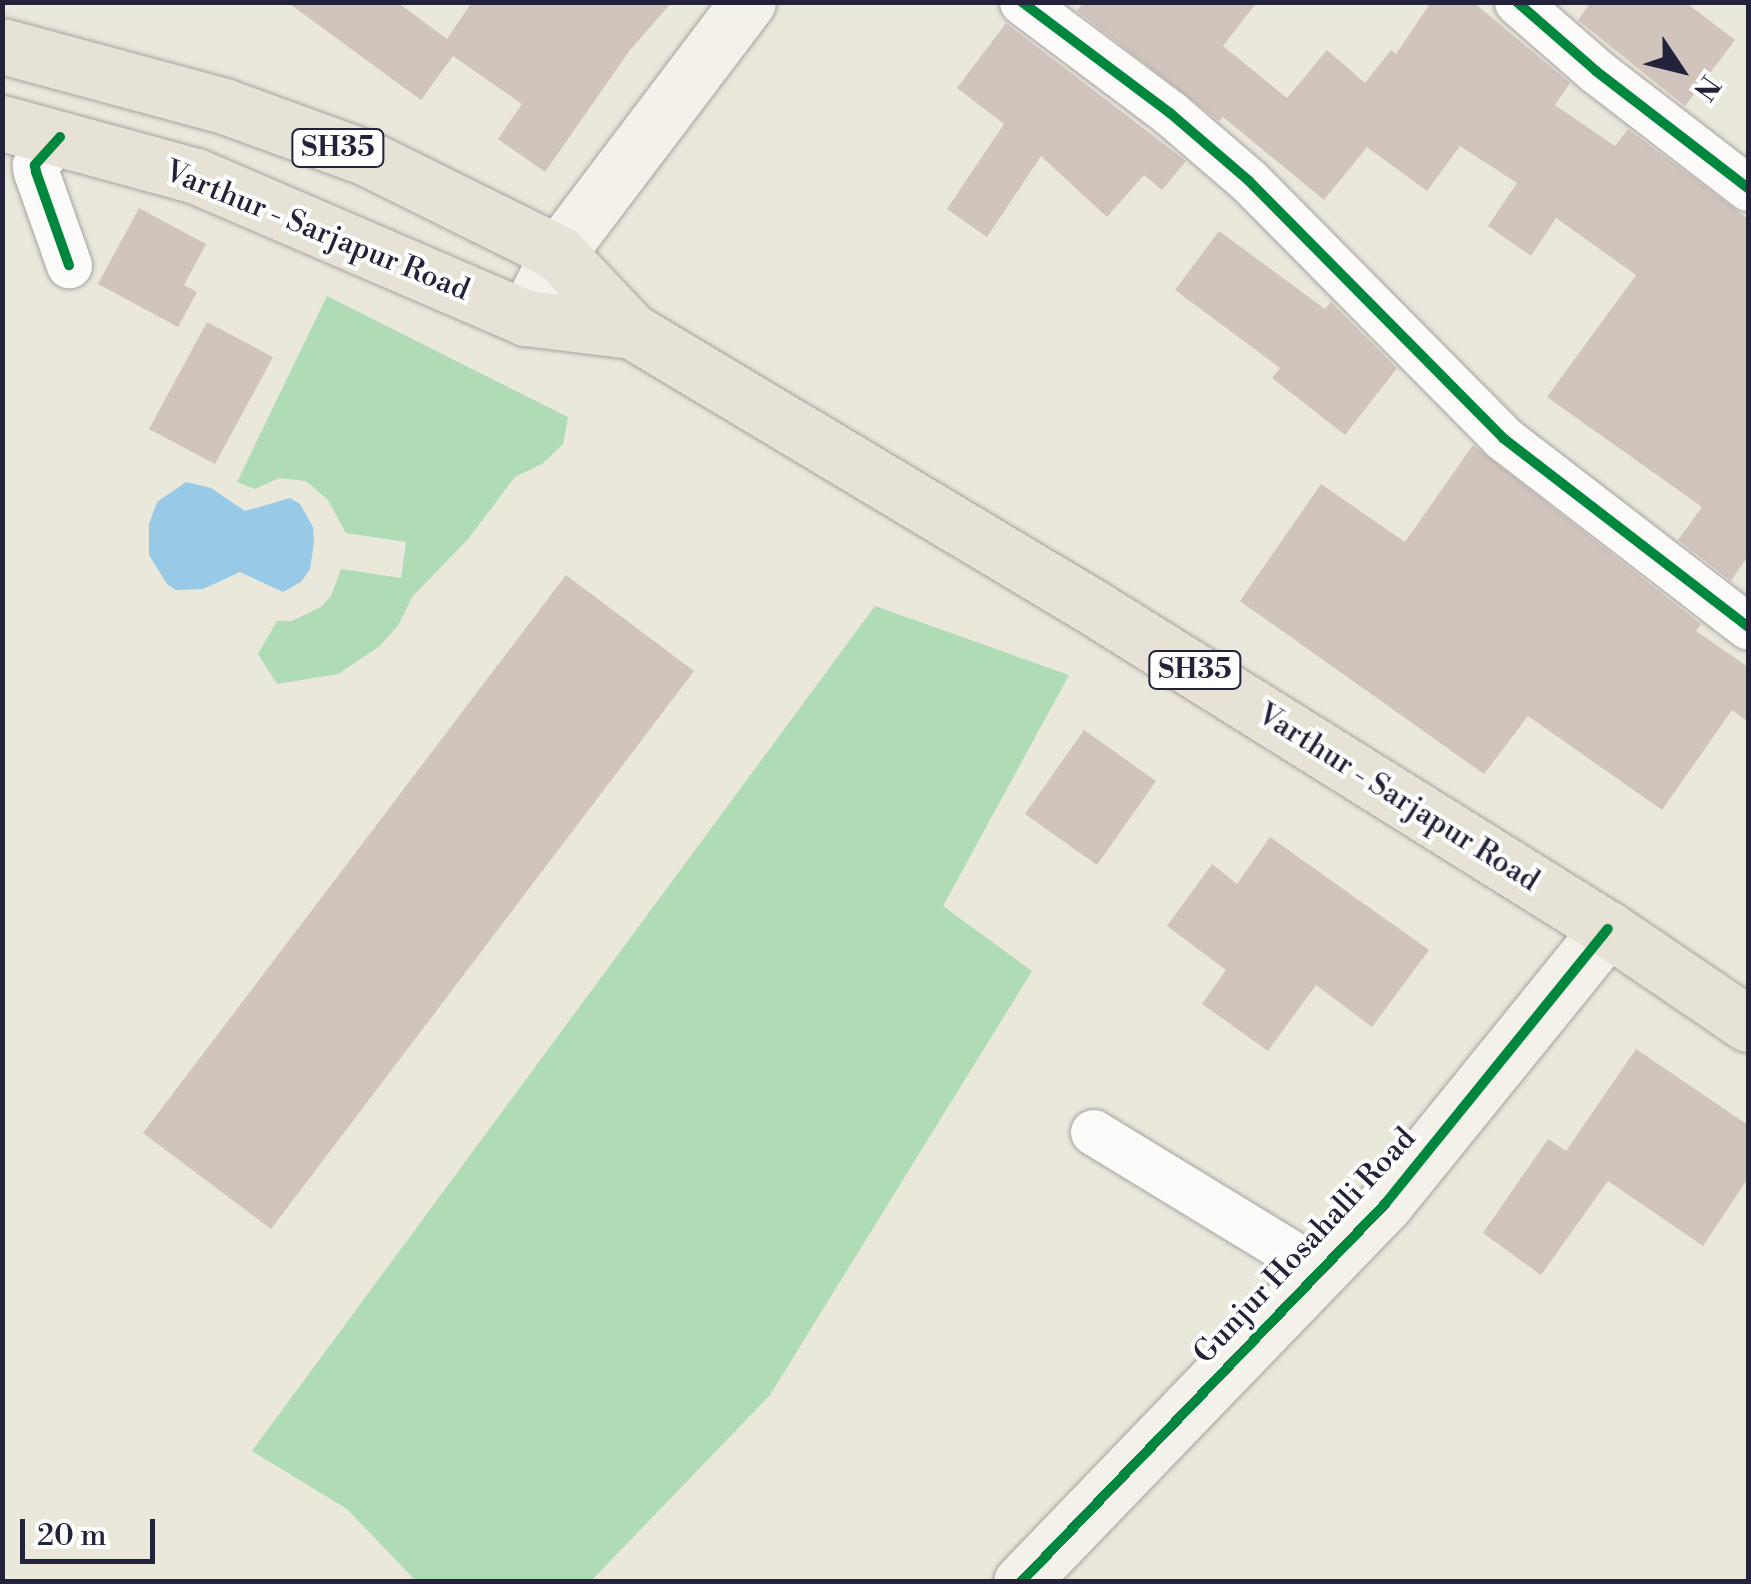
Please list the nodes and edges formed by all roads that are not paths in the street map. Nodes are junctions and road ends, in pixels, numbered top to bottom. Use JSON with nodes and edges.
{"nodes":[{"id":1,"x":748,"y":2,"type":"edge"},
{"id":2,"x":1022,"y":2,"type":"edge"},
{"id":3,"x":1517,"y":2,"type":"edge"},
{"id":4,"x":2,"y":46,"type":"edge"},
{"id":5,"x":2,"y":123,"type":"edge"},
{"id":6,"x":60,"y":137,"type":"junction"},
{"id":7,"x":1748,"y":188,"type":"edge"},
{"id":8,"x":558,"y":252,"type":"junction"},
{"id":9,"x":69,"y":265,"type":"dead end"},
{"id":10,"x":526,"y":318,"type":"junction"},
{"id":11,"x":632,"y":331,"type":"junction"},
{"id":12,"x":1748,"y":627,"type":"edge"},
{"id":13,"x":1608,"y":929,"type":"junction"},
{"id":14,"x":1748,"y":1024,"type":"edge"},
{"id":15,"x":1094,"y":1132,"type":"dead end"},
{"id":16,"x":1321,"y":1271,"type":"junction"},
{"id":17,"x":1021,"y":1582,"type":"edge"}],
"edges":[{"from":1,"to":8,"type":"street"},
{"from":2,"to":12,"type":"street"},
{"from":3,"to":7,"type":"street"},
{"from":4,"to":8,"type":"main road","name":"Varthur - Sarjapur Road","number":"SH35"},
{"from":5,"to":6,"type":"main road","name":"Varthur - Sarjapur Road","number":"SH35"},
{"from":6,"to":9,"type":"street"},
{"from":6,"to":10,"type":"main road","name":"Varthur - Sarjapur Road","number":"SH35"},
{"from":8,"to":10,"type":"street"},
{"from":8,"to":11,"type":"main road","name":"Varthur - Sarjapur Road","number":"SH35"},
{"from":10,"to":11,"type":"main road","name":"Varthur - Sarjapur Road","number":"SH35"},
{"from":11,"to":13,"type":"main road","name":"Varthur - Sarjapur Road","number":"SH35"},
{"from":13,"to":14,"type":"main road","name":"Varthur - Sarjapur Road","number":"SH35"},
{"from":13,"to":16,"type":"street","name":"Gunjur Hosahalli Road"},
{"from":15,"to":16,"type":"street"},
{"from":16,"to":17,"type":"street","name":"Gunjur Hosahalli Road"}]}
